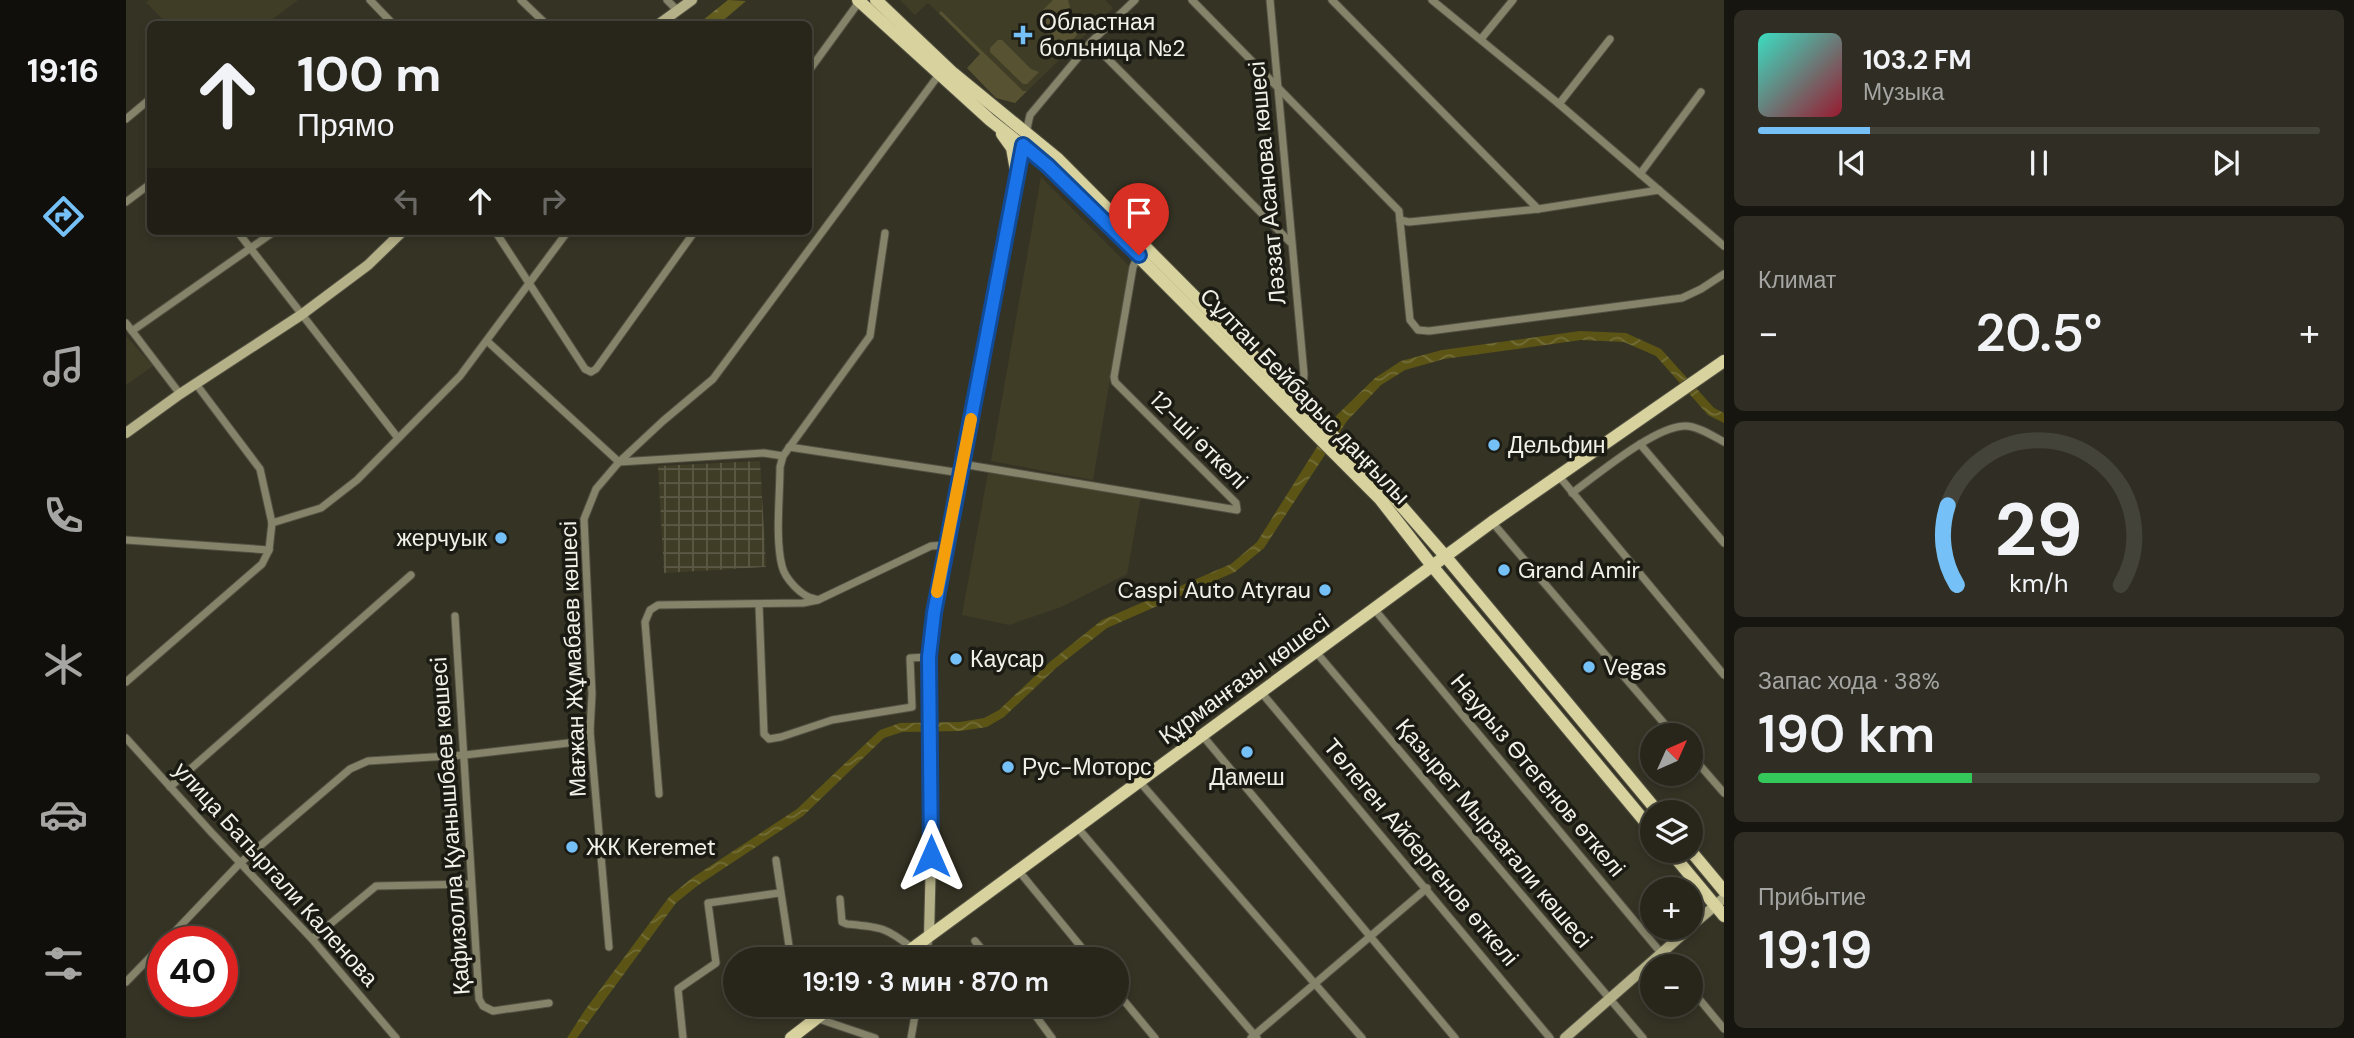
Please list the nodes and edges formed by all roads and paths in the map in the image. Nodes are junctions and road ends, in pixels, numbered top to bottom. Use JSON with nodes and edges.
{"nodes":[{"id":1,"x":370,"y":0,"type":"edge"},
{"id":2,"x":521,"y":0,"type":"edge"},
{"id":3,"x":667,"y":0,"type":"edge"},
{"id":4,"x":692,"y":0,"type":"edge"},
{"id":5,"x":876,"y":0,"type":"edge"},
{"id":6,"x":1135,"y":0,"type":"edge"},
{"id":7,"x":1192,"y":0,"type":"edge"},
{"id":8,"x":1270,"y":0,"type":"edge"},
{"id":9,"x":1332,"y":0,"type":"edge"},
{"id":10,"x":1432,"y":0,"type":"edge"},
{"id":11,"x":1513,"y":0,"type":"edge"},
{"id":12,"x":858,"y":1,"type":"edge"},
{"id":13,"x":678,"y":11,"type":"junction"},
{"id":14,"x":391,"y":21,"type":"edge"},
{"id":15,"x":543,"y":21,"type":"edge"},
{"id":16,"x":663,"y":21,"type":"edge"},
{"id":17,"x":1611,"y":39,"type":"dead end"},
{"id":18,"x":1481,"y":40,"type":"junction"},
{"id":19,"x":1091,"y":42,"type":"junction"},
{"id":20,"x":812,"y":66,"type":"edge"},
{"id":21,"x":938,"y":76,"type":"junction"},
{"id":22,"x":1277,"y":87,"type":"junction"},
{"id":23,"x":1701,"y":92,"type":"dead end"},
{"id":24,"x":147,"y":102,"type":"edge"},
{"id":25,"x":1559,"y":104,"type":"junction"},
{"id":26,"x":126,"y":119,"type":"edge"},
{"id":27,"x":990,"y":120,"type":"junction"},
{"id":28,"x":1024,"y":139,"type":"junction"},
{"id":29,"x":1640,"y":174,"type":"junction"},
{"id":30,"x":1017,"y":176,"type":"junction"},
{"id":31,"x":147,"y":186,"type":"edge"},
{"id":32,"x":1659,"y":190,"type":"junction"},
{"id":33,"x":126,"y":201,"type":"edge"},
{"id":34,"x":1538,"y":209,"type":"junction"},
{"id":35,"x":1400,"y":220,"type":"junction"},
{"id":36,"x":885,"y":233,"type":"dead end"},
{"id":37,"x":240,"y":235,"type":"edge"},
{"id":38,"x":269,"y":235,"type":"edge"},
{"id":39,"x":399,"y":235,"type":"edge"},
{"id":40,"x":498,"y":235,"type":"edge"},
{"id":41,"x":565,"y":235,"type":"edge"},
{"id":42,"x":692,"y":235,"type":"edge"},
{"id":43,"x":1291,"y":243,"type":"junction"},
{"id":44,"x":1724,"y":246,"type":"edge"},
{"id":45,"x":249,"y":249,"type":"junction"},
{"id":46,"x":1139,"y":255,"type":"junction"},
{"id":47,"x":1724,"y":274,"type":"edge"},
{"id":48,"x":530,"y":283,"type":"junction"},
{"id":49,"x":301,"y":315,"type":"junction"},
{"id":50,"x":126,"y":323,"type":"edge"},
{"id":51,"x":132,"y":331,"type":"junction"},
{"id":52,"x":487,"y":341,"type":"junction"},
{"id":53,"x":1724,"y":361,"type":"edge"},
{"id":54,"x":196,"y":384,"type":"junction"},
{"id":55,"x":180,"y":394,"type":"junction"},
{"id":56,"x":1302,"y":404,"type":"junction"},
{"id":57,"x":126,"y":433,"type":"edge"},
{"id":58,"x":398,"y":438,"type":"junction"},
{"id":59,"x":1724,"y":442,"type":"edge"},
{"id":60,"x":1640,"y":443,"type":"junction"},
{"id":61,"x":789,"y":447,"type":"junction"},
{"id":62,"x":783,"y":456,"type":"junction"},
{"id":63,"x":619,"y":462,"type":"junction"},
{"id":64,"x":962,"y":468,"type":"junction"},
{"id":65,"x":1558,"y":475,"type":"junction"},
{"id":66,"x":1572,"y":493,"type":"junction"},
{"id":67,"x":1492,"y":522,"type":"junction"},
{"id":68,"x":272,"y":523,"type":"junction"},
{"id":69,"x":126,"y":540,"type":"edge"},
{"id":70,"x":1432,"y":541,"type":"junction"},
{"id":71,"x":1724,"y":543,"type":"edge"},
{"id":72,"x":946,"y":545,"type":"junction"},
{"id":73,"x":1460,"y":546,"type":"junction"},
{"id":74,"x":1418,"y":548,"type":"junction"},
{"id":75,"x":269,"y":550,"type":"junction"},
{"id":76,"x":1446,"y":557,"type":"junction"},
{"id":77,"x":1433,"y":567,"type":"junction"},
{"id":78,"x":1455,"y":568,"type":"junction"},
{"id":79,"x":411,"y":575,"type":"dead end"},
{"id":80,"x":1417,"y":579,"type":"junction"},
{"id":81,"x":1445,"y":582,"type":"junction"},
{"id":82,"x":818,"y":600,"type":"junction"},
{"id":83,"x":759,"y":605,"type":"junction"},
{"id":84,"x":1375,"y":610,"type":"junction"},
{"id":85,"x":455,"y":617,"type":"dead end"},
{"id":86,"x":1316,"y":652,"type":"junction"},
{"id":87,"x":929,"y":657,"type":"junction"},
{"id":88,"x":1724,"y":675,"type":"edge"},
{"id":89,"x":126,"y":682,"type":"edge"},
{"id":90,"x":1261,"y":692,"type":"junction"},
{"id":91,"x":1664,"y":723,"type":"edge"},
{"id":92,"x":590,"y":731,"type":"junction"},
{"id":93,"x":1202,"y":735,"type":"junction"},
{"id":94,"x":126,"y":738,"type":"edge"},
{"id":95,"x":465,"y":755,"type":"junction"},
{"id":96,"x":1703,"y":769,"type":"edge"},
{"id":97,"x":1139,"y":781,"type":"junction"},
{"id":98,"x":170,"y":787,"type":"junction"},
{"id":99,"x":659,"y":793,"type":"dead end"},
{"id":100,"x":1724,"y":793,"type":"edge"},
{"id":101,"x":1648,"y":800,"type":"edge"},
{"id":102,"x":1640,"y":816,"type":"edge"},
{"id":103,"x":1077,"y":827,"type":"junction"},
{"id":104,"x":776,"y":860,"type":"dead end"},
{"id":105,"x":240,"y":863,"type":"junction"},
{"id":106,"x":1682,"y":863,"type":"edge"},
{"id":107,"x":1701,"y":863,"type":"edge"},
{"id":108,"x":1018,"y":870,"type":"junction"},
{"id":109,"x":471,"y":884,"type":"junction"},
{"id":110,"x":1427,"y":888,"type":"junction"},
{"id":111,"x":1724,"y":891,"type":"edge"},
{"id":112,"x":779,"y":893,"type":"junction"},
{"id":113,"x":840,"y":899,"type":"dead end"},
{"id":114,"x":1720,"y":902,"type":"edge"},
{"id":115,"x":1703,"y":916,"type":"edge"},
{"id":116,"x":1724,"y":916,"type":"edge"},
{"id":117,"x":180,"y":926,"type":"edge"},
{"id":118,"x":1369,"y":935,"type":"junction"},
{"id":119,"x":929,"y":936,"type":"junction"},
{"id":120,"x":312,"y":939,"type":"junction"},
{"id":121,"x":1674,"y":940,"type":"edge"},
{"id":122,"x":975,"y":941,"type":"dead end"},
{"id":123,"x":609,"y":947,"type":"dead end"},
{"id":124,"x":789,"y":947,"type":"edge"},
{"id":125,"x":911,"y":947,"type":"edge"},
{"id":126,"x":913,"y":947,"type":"edge"},
{"id":127,"x":928,"y":947,"type":"edge"},
{"id":128,"x":980,"y":947,"type":"edge"},
{"id":129,"x":1081,"y":947,"type":"edge"},
{"id":130,"x":1660,"y":952,"type":"junction"},
{"id":131,"x":147,"y":960,"type":"edge"},
{"id":132,"x":126,"y":982,"type":"edge"},
{"id":133,"x":1315,"y":983,"type":"junction"},
{"id":134,"x":1610,"y":999,"type":"junction"},
{"id":135,"x":549,"y":1003,"type":"dead end"},
{"id":136,"x":1703,"y":1004,"type":"edge"},
{"id":137,"x":1129,"y":1006,"type":"edge"},
{"id":138,"x":915,"y":1017,"type":"edge"},
{"id":139,"x":1037,"y":1017,"type":"edge"},
{"id":140,"x":816,"y":1018,"type":"joint"},
{"id":141,"x":1724,"y":1029,"type":"edge"},
{"id":142,"x":798,"y":1036,"type":"edge"},
{"id":143,"x":1254,"y":1037,"type":"edge"},
{"id":144,"x":396,"y":1038,"type":"edge"},
{"id":145,"x":683,"y":1038,"type":"edge"},
{"id":146,"x":875,"y":1038,"type":"edge"},
{"id":147,"x":911,"y":1038,"type":"edge"},
{"id":148,"x":1052,"y":1038,"type":"edge"},
{"id":149,"x":1155,"y":1038,"type":"edge"},
{"id":150,"x":1362,"y":1038,"type":"edge"},
{"id":151,"x":1455,"y":1038,"type":"edge"},
{"id":152,"x":1550,"y":1038,"type":"edge"},
{"id":153,"x":1565,"y":1038,"type":"edge"},
{"id":154,"x":1643,"y":1038,"type":"edge"}],
"edges":[{"from":1,"to":14,"type":"street"},
{"from":2,"to":15,"type":"street"},
{"from":3,"to":13,"type":"street"},
{"from":4,"to":13,"type":"street"},
{"from":5,"to":28,"type":"main road","name":"Сұлтан Бейбарыс даңғылы"},
{"from":6,"to":19,"type":"street"},
{"from":7,"to":22,"type":"street"},
{"from":8,"to":22,"type":"street","name":"Ләззат Асанова көшесі"},
{"from":9,"to":34,"type":"street"},
{"from":10,"to":18,"type":"street"},
{"from":11,"to":18,"type":"street"},
{"from":12,"to":20,"type":"street"},
{"from":12,"to":21,"type":"main road","name":"Сұлтан Бейбарыс даңғылы"},
{"from":13,"to":16,"type":"street"},
{"from":17,"to":25,"type":"street"},
{"from":18,"to":25,"type":"street"},
{"from":19,"to":28,"type":"street"},
{"from":19,"to":43,"type":"street"},
{"from":21,"to":27,"type":"main road","name":"Сұлтан Бейбарыс даңғылы"},
{"from":21,"to":63,"type":"street","name":"Мағжан Жұмабаев көшесі"},
{"from":22,"to":35,"type":"street"},
{"from":22,"to":43,"type":"street","name":"Ләззат Асанова көшесі"},
{"from":23,"to":29,"type":"street"},
{"from":24,"to":26,"type":"street"},
{"from":25,"to":29,"type":"street"},
{"from":27,"to":28,"type":"main road","name":"Сұлтан Бейбарыс даңғылы"},
{"from":27,"to":30,"type":"main road"},
{"from":28,"to":30,"type":"street"},
{"from":28,"to":46,"type":"main road","name":"Сұлтан Бейбарыс даңғылы"},
{"from":28,"to":56,"type":"main road","name":"Сұлтан Бейбарыс даңғылы"},
{"from":29,"to":32,"type":"street"},
{"from":30,"to":64,"type":"street"},
{"from":31,"to":33,"type":"street"},
{"from":32,"to":34,"type":"street"},
{"from":32,"to":44,"type":"street"},
{"from":34,"to":35,"type":"street"},
{"from":35,"to":47,"type":"street"},
{"from":36,"to":61,"type":"street"},
{"from":37,"to":45,"type":"street"},
{"from":38,"to":45,"type":"street"},
{"from":39,"to":49,"type":"street"},
{"from":40,"to":48,"type":"street"},
{"from":41,"to":48,"type":"street"},
{"from":42,"to":48,"type":"street"},
{"from":43,"to":56,"type":"street","name":"Ләззат Асанова көшесі"},
{"from":45,"to":49,"type":"street"},
{"from":45,"to":51,"type":"street"},
{"from":46,"to":64,"type":"street","name":"12-ші өткелі"},
{"from":46,"to":74,"type":"main road","name":"Сұлтан Бейбарыс даңғылы"},
{"from":48,"to":52,"type":"street"},
{"from":49,"to":54,"type":"street"},
{"from":49,"to":58,"type":"street"},
{"from":50,"to":51,"type":"street"},
{"from":51,"to":55,"type":"street"},
{"from":52,"to":58,"type":"street"},
{"from":52,"to":63,"type":"street"},
{"from":53,"to":65,"type":"main road","name":"Құрманғазы көшесі"},
{"from":54,"to":55,"type":"street"},
{"from":54,"to":68,"type":"street"},
{"from":55,"to":57,"type":"street"},
{"from":56,"to":70,"type":"main road","name":"Сұлтан Бейбарыс даңғылы"},
{"from":58,"to":68,"type":"street"},
{"from":59,"to":60,"type":"street"},
{"from":60,"to":66,"type":"street"},
{"from":60,"to":71,"type":"street"},
{"from":61,"to":62,"type":"street"},
{"from":61,"to":64,"type":"street"},
{"from":62,"to":63,"type":"street"},
{"from":62,"to":82,"type":"street"},
{"from":63,"to":92,"type":"street","name":"Мағжан Жұмабаев көшесі"},
{"from":64,"to":72,"type":"street"},
{"from":65,"to":66,"type":"street"},
{"from":65,"to":67,"type":"main road","name":"Құрманғазы көшесі"},
{"from":66,"to":88,"type":"street"},
{"from":67,"to":73,"type":"main road","name":"Құрманғазы көшесі"},
{"from":67,"to":91,"type":"street"},
{"from":68,"to":75,"type":"street"},
{"from":69,"to":75,"type":"street"},
{"from":70,"to":73,"type":"main road"},
{"from":70,"to":76,"type":"main road","name":"Сұлтан Бейбарыс даңғылы"},
{"from":72,"to":82,"type":"street"},
{"from":72,"to":87,"type":"street"},
{"from":73,"to":76,"type":"main road","name":"Құрманғазы көшесі"},
{"from":73,"to":78,"type":"main road"},
{"from":74,"to":77,"type":"main road","name":"Сұлтан Бейбарыс даңғылы"},
{"from":74,"to":80,"type":"main road"},
{"from":75,"to":89,"type":"street"},
{"from":76,"to":77,"type":"main road","name":"Құрманғазы көшесі"},
{"from":76,"to":78,"type":"main road","name":"Сұлтан Бейбарыс даңғылы"},
{"from":77,"to":80,"type":"main road","name":"Құрманғазы көшесі"},
{"from":77,"to":81,"type":"main road","name":"Сұлтан Бейбарыс даңғылы"},
{"from":78,"to":101,"type":"main road","name":"Сұлтан Бейбарыс даңғылы"},
{"from":79,"to":98,"type":"street"},
{"from":80,"to":81,"type":"main road"},
{"from":80,"to":84,"type":"main road","name":"Құрманғазы көшесі"},
{"from":81,"to":102,"type":"main road","name":"Сұлтан Бейбарыс даңғылы"},
{"from":82,"to":83,"type":"street"},
{"from":83,"to":87,"type":"street"},
{"from":83,"to":99,"type":"street"},
{"from":84,"to":86,"type":"main road","name":"Құрманғазы көшесі"},
{"from":84,"to":130,"type":"street","name":"Наурыз Өтегенов өткелі"},
{"from":85,"to":95,"type":"street","name":"Қафизолла Қуанышбаев көшесi"},
{"from":86,"to":90,"type":"main road","name":"Құрманғазы көшесі"},
{"from":86,"to":134,"type":"street","name":"Қазырет Мырзағали көшесі"},
{"from":87,"to":119,"type":"street"},
{"from":90,"to":93,"type":"main road","name":"Құрманғазы көшесі"},
{"from":90,"to":110,"type":"street","name":"Төлеген Айбергенов өткелі"},
{"from":92,"to":95,"type":"street"},
{"from":92,"to":123,"type":"street","name":"Мағжан Жұмабаев көшесі"},
{"from":93,"to":97,"type":"main road","name":"Құрманғазы көшесі"},
{"from":93,"to":118,"type":"street"},
{"from":94,"to":98,"type":"street","name":"улица Батыргали Каленова"},
{"from":95,"to":105,"type":"street"},
{"from":95,"to":109,"type":"street","name":"Қафизолла Қуанышбаев көшесi"},
{"from":96,"to":100,"type":"street"},
{"from":97,"to":103,"type":"main road","name":"Құрманғазы көшесі"},
{"from":97,"to":133,"type":"street"},
{"from":98,"to":105,"type":"street","name":"улица Батыргали Каленова"},
{"from":103,"to":108,"type":"main road","name":"Құрманғазы көшесі"},
{"from":103,"to":143,"type":"street"},
{"from":104,"to":112,"type":"street"},
{"from":105,"to":117,"type":"street"},
{"from":105,"to":120,"type":"street","name":"улица Батыргали Каленова"},
{"from":106,"to":114,"type":"main road"},
{"from":107,"to":111,"type":"main road"},
{"from":108,"to":119,"type":"main road","name":"Құрманғазы көшесі"},
{"from":108,"to":129,"type":"street"},
{"from":109,"to":120,"type":"street"},
{"from":109,"to":135,"type":"street","name":"Қафизолла Қуанышбаев көшесi"},
{"from":110,"to":118,"type":"street"},
{"from":110,"to":152,"type":"street","name":"Төлеген Айбергенов өткелі"},
{"from":112,"to":124,"type":"street"},
{"from":112,"to":145,"type":"street"},
{"from":113,"to":125,"type":"street"},
{"from":114,"to":115,"type":"street"},
{"from":114,"to":116,"type":"main road"},
{"from":118,"to":133,"type":"street"},
{"from":118,"to":151,"type":"street"},
{"from":119,"to":126,"type":"main road","name":"Құрманғазы көшесі"},
{"from":119,"to":127,"type":"street"},
{"from":120,"to":144,"type":"street","name":"улица Батыргали Каленова"},
{"from":121,"to":130,"type":"street"},
{"from":122,"to":128,"type":"street"},
{"from":130,"to":134,"type":"street"},
{"from":131,"to":132,"type":"street"},
{"from":133,"to":143,"type":"street"},
{"from":133,"to":150,"type":"street"},
{"from":134,"to":153,"type":"street"},
{"from":134,"to":154,"type":"street","name":"Қазырет Мырзағали көшесі"},
{"from":136,"to":141,"type":"street"},
{"from":137,"to":149,"type":"street"},
{"from":138,"to":147,"type":"street"},
{"from":139,"to":148,"type":"street"},
{"from":140,"to":142,"type":"main road"},
{"from":140,"to":146,"type":"street"}]}
